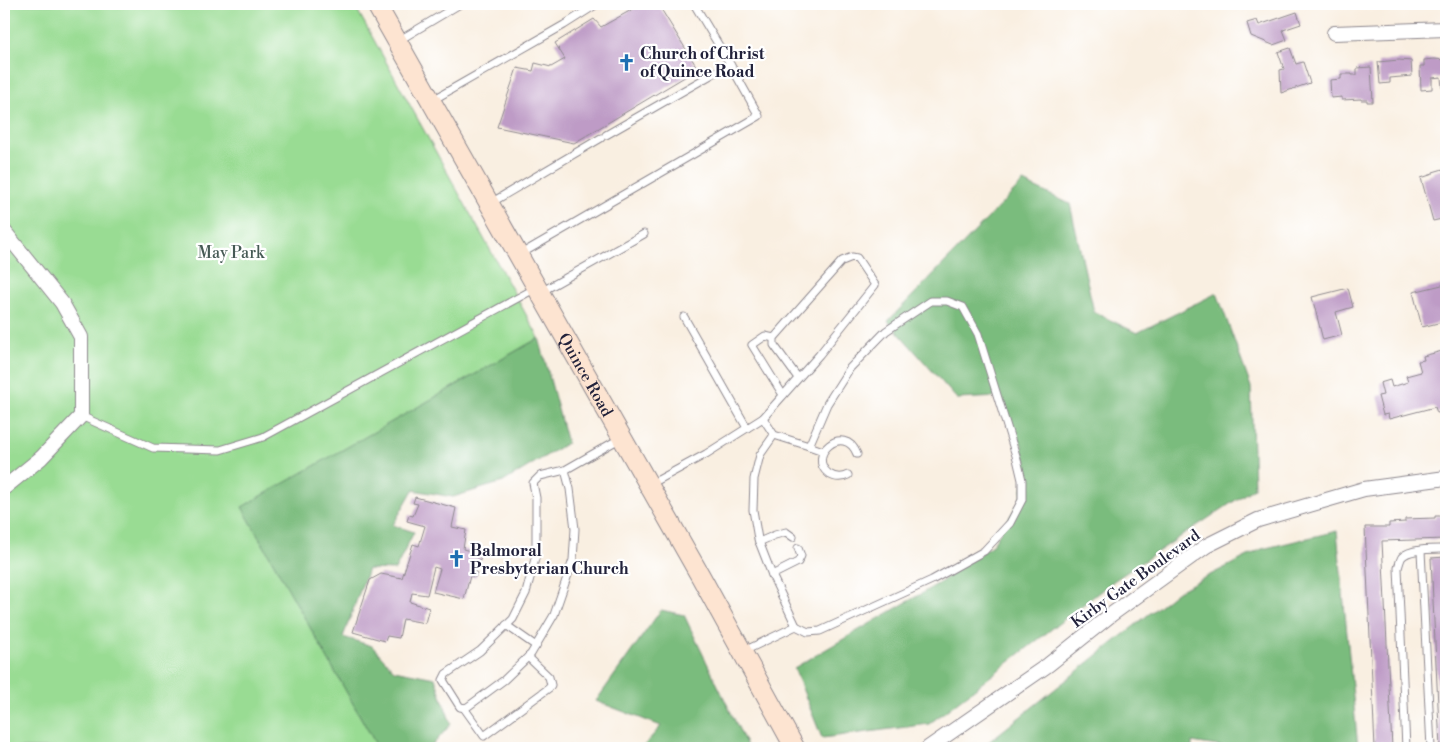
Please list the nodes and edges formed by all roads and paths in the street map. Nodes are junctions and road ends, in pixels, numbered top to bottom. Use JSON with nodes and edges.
{"nodes":[{"id":1,"x":376,"y":4,"type":"edge"},
{"id":2,"x":460,"y":4,"type":"edge"},
{"id":3,"x":598,"y":4,"type":"edge"},
{"id":4,"x":694,"y":4,"type":"edge"},
{"id":5,"x":1446,"y":29,"type":"edge"},
{"id":6,"x":1334,"y":33,"type":"dead end"},
{"id":7,"x":398,"y":42,"type":"junction"},
{"id":8,"x":730,"y":64,"type":"junction"},
{"id":9,"x":431,"y":101,"type":"junction"},
{"id":10,"x":489,"y":204,"type":"junction"},
{"id":11,"x":644,"y":234,"type":"dead end"},
{"id":12,"x":5,"y":236,"type":"edge"},
{"id":13,"x":518,"y":256,"type":"junction"},
{"id":14,"x":538,"y":290,"type":"junction"},
{"id":15,"x":684,"y":317,"type":"dead end"},
{"id":16,"x":774,"y":338,"type":"junction"},
{"id":17,"x":798,"y":378,"type":"junction"},
{"id":18,"x":783,"y":395,"type":"junction"},
{"id":19,"x":81,"y":416,"type":"junction"},
{"id":20,"x":763,"y":418,"type":"junction"},
{"id":21,"x":747,"y":428,"type":"junction"},
{"id":22,"x":774,"y":435,"type":"junction"},
{"id":23,"x":622,"y":438,"type":"junction"},
{"id":24,"x":809,"y":446,"type":"junction"},
{"id":25,"x":824,"y":451,"type":"junction"},
{"id":26,"x":857,"y":454,"type":"dead end"},
{"id":27,"x":565,"y":470,"type":"junction"},
{"id":28,"x":848,"y":475,"type":"dead end"},
{"id":29,"x":1446,"y":478,"type":"edge"},
{"id":30,"x":649,"y":485,"type":"junction"},
{"id":31,"x":4,"y":488,"type":"edge"},
{"id":32,"x":793,"y":537,"type":"dead end"},
{"id":33,"x":759,"y":542,"type":"junction"},
{"id":34,"x":798,"y":548,"type":"dead end"},
{"id":35,"x":1446,"y":549,"type":"edge"},
{"id":36,"x":1421,"y":551,"type":"junction"},
{"id":37,"x":772,"y":575,"type":"junction"},
{"id":38,"x":506,"y":625,"type":"junction"},
{"id":39,"x":796,"y":626,"type":"junction"},
{"id":40,"x":536,"y":646,"type":"junction"},
{"id":41,"x":742,"y":652,"type":"junction"},
{"id":42,"x":528,"y":657,"type":"junction"},
{"id":43,"x":464,"y":708,"type":"junction"},
{"id":44,"x":795,"y":748,"type":"edge"},
{"id":45,"x":928,"y":748,"type":"edge"},
{"id":46,"x":1406,"y":748,"type":"edge"},
{"id":47,"x":1431,"y":748,"type":"edge"}],
"edges":[{"from":1,"to":7,"type":"main road","name":"Quince Road"},
{"from":2,"to":7,"type":"lane"},
{"from":3,"to":9,"type":"lane"},
{"from":4,"to":8,"type":"lane"},
{"from":5,"to":6,"type":"street"},
{"from":7,"to":9,"type":"main road","name":"Quince Road"},
{"from":8,"to":10,"type":"lane"},
{"from":8,"to":13,"type":"lane"},
{"from":9,"to":10,"type":"main road","name":"Quince Road"},
{"from":10,"to":13,"type":"main road","name":"Quince Road"},
{"from":11,"to":14,"type":"lane"},
{"from":12,"to":19,"type":"street"},
{"from":13,"to":14,"type":"main road","name":"Quince Road"},
{"from":14,"to":19,"type":"lane"},
{"from":14,"to":23,"type":"main road","name":"Quince Road"},
{"from":15,"to":21,"type":"lane"},
{"from":16,"to":17,"type":"lane"},
{"from":16,"to":17,"type":"lane"},
{"from":16,"to":18,"type":"lane"},
{"from":17,"to":18,"type":"lane"},
{"from":18,"to":20,"type":"lane"},
{"from":19,"to":31,"type":"street"},
{"from":20,"to":21,"type":"lane"},
{"from":20,"to":22,"type":"lane"},
{"from":21,"to":30,"type":"lane"},
{"from":22,"to":24,"type":"lane"},
{"from":22,"to":33,"type":"lane"},
{"from":23,"to":27,"type":"lane"},
{"from":23,"to":30,"type":"main road","name":"Quince Road"},
{"from":24,"to":25,"type":"lane"},
{"from":24,"to":39,"type":"lane"},
{"from":25,"to":26,"type":"lane"},
{"from":25,"to":28,"type":"lane"},
{"from":27,"to":38,"type":"lane"},
{"from":27,"to":40,"type":"lane"},
{"from":29,"to":45,"type":"street","name":"Kirby Gate Boulevard"},
{"from":30,"to":41,"type":"main road","name":"Quince Road"},
{"from":32,"to":33,"type":"lane"},
{"from":33,"to":37,"type":"lane"},
{"from":34,"to":37,"type":"lane"},
{"from":35,"to":36,"type":"lane"},
{"from":36,"to":46,"type":"lane"},
{"from":36,"to":47,"type":"lane"},
{"from":37,"to":39,"type":"lane"},
{"from":38,"to":40,"type":"lane"},
{"from":38,"to":43,"type":"lane"},
{"from":39,"to":41,"type":"lane"},
{"from":40,"to":42,"type":"lane"},
{"from":41,"to":44,"type":"main road","name":"Quince Road"},
{"from":42,"to":43,"type":"lane"},
{"from":42,"to":43,"type":"lane"}]}
